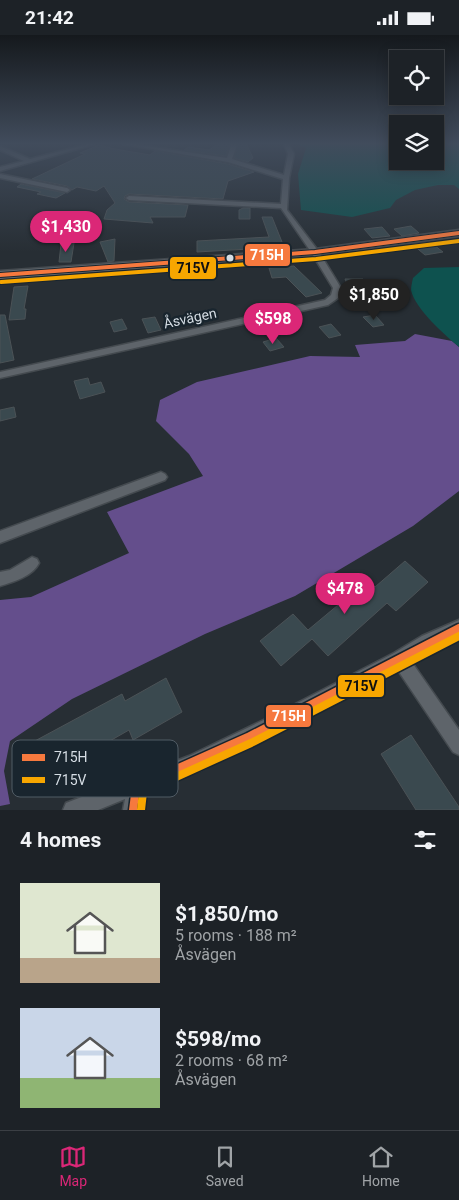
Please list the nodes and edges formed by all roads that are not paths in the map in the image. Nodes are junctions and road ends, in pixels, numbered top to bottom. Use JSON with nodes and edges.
{"nodes":[{"id":1,"x":20,"y":180,"type":"edge"},
{"id":2,"x":286,"y":180,"type":"edge"},
{"id":3,"x":67,"y":190,"type":"dead end"},
{"id":4,"x":129,"y":198,"type":"dead end"},
{"id":5,"x":284,"y":206,"type":"junction"},
{"id":6,"x":459,"y":233,"type":"edge"},
{"id":7,"x":315,"y":252,"type":"junction"},
{"id":8,"x":0,"y":275,"type":"edge"},
{"id":9,"x":0,"y":375,"type":"edge"},
{"id":10,"x":161,"y":477,"type":"dead end"},
{"id":11,"x":0,"y":537,"type":"edge"},
{"id":12,"x":32,"y":563,"type":"dead end"},
{"id":13,"x":0,"y":579,"type":"edge"},
{"id":14,"x":459,"y":628,"type":"edge"},
{"id":15,"x":400,"y":659,"type":"junction"},
{"id":16,"x":459,"y":746,"type":"edge"},
{"id":17,"x":178,"y":769,"type":"edge"},
{"id":18,"x":109,"y":797,"type":"edge"},
{"id":19,"x":135,"y":797,"type":"edge"},
{"id":20,"x":73,"y":810,"type":"edge"},
{"id":21,"x":133,"y":810,"type":"edge"}],
"edges":[{"from":1,"to":3,"type":"street"},
{"from":2,"to":5,"type":"street"},
{"from":4,"to":5,"type":"street"},
{"from":5,"to":7,"type":"street"},
{"from":6,"to":7,"type":"street"},
{"from":7,"to":8,"type":"street"},
{"from":7,"to":9,"type":"street","name":"Åsvägen"},
{"from":10,"to":11,"type":"street"},
{"from":12,"to":13,"type":"street"},
{"from":14,"to":15,"type":"street"},
{"from":15,"to":16,"type":"street"},
{"from":15,"to":17,"type":"street"},
{"from":18,"to":20,"type":"street"},
{"from":19,"to":21,"type":"street"}]}
